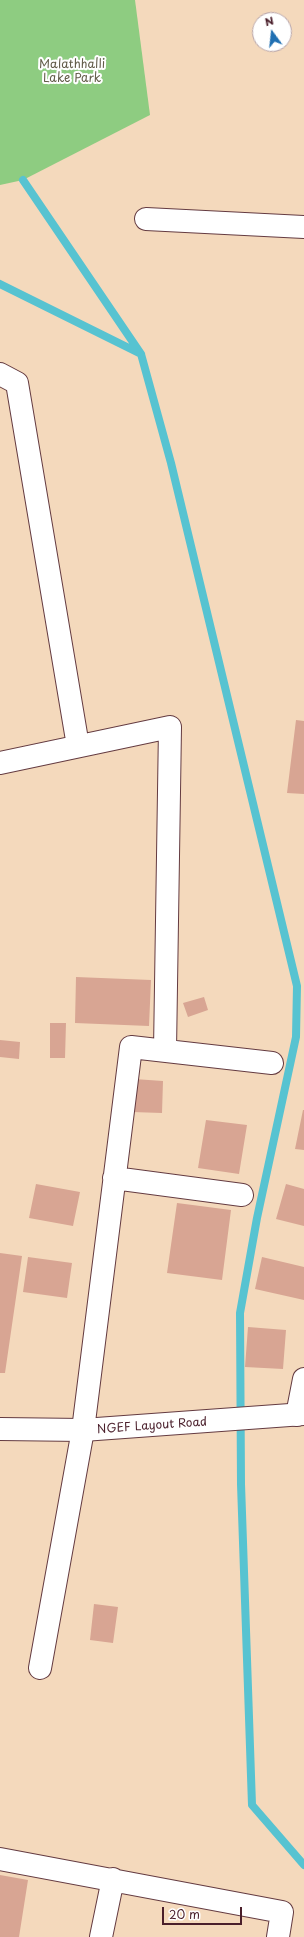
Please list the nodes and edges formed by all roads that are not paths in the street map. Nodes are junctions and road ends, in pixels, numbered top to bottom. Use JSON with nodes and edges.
{"nodes":[{"id":1,"x":146,"y":219,"type":"dead end"},
{"id":2,"x":304,"y":227,"type":"edge"},
{"id":3,"x":0,"y":374,"type":"edge"},
{"id":4,"x":78,"y":746,"type":"junction"},
{"id":5,"x":0,"y":763,"type":"edge"},
{"id":6,"x":165,"y":1050,"type":"junction"},
{"id":7,"x":272,"y":1063,"type":"dead end"},
{"id":8,"x":114,"y":1178,"type":"junction"},
{"id":9,"x":242,"y":1196,"type":"dead end"},
{"id":10,"x":304,"y":1378,"type":"edge"},
{"id":11,"x":300,"y":1414,"type":"edge"},
{"id":12,"x":0,"y":1429,"type":"edge"},
{"id":13,"x":83,"y":1430,"type":"junction"},
{"id":14,"x":40,"y":1668,"type":"dead end"},
{"id":15,"x":0,"y":1859,"type":"edge"},
{"id":16,"x":113,"y":1879,"type":"junction"},
{"id":17,"x":101,"y":1937,"type":"edge"},
{"id":18,"x":278,"y":1937,"type":"edge"}],
"edges":[{"from":1,"to":2,"type":"street"},
{"from":3,"to":4,"type":"street"},
{"from":4,"to":5,"type":"street"},
{"from":4,"to":6,"type":"street"},
{"from":6,"to":7,"type":"street"},
{"from":6,"to":8,"type":"street"},
{"from":8,"to":9,"type":"street"},
{"from":8,"to":13,"type":"street"},
{"from":10,"to":11,"type":"street"},
{"from":11,"to":13,"type":"street","name":"NGEF Layout Road"},
{"from":12,"to":13,"type":"street","name":"NGEF Layout Road"},
{"from":13,"to":14,"type":"street"},
{"from":15,"to":16,"type":"street"},
{"from":16,"to":17,"type":"street"},
{"from":16,"to":18,"type":"street"}]}
